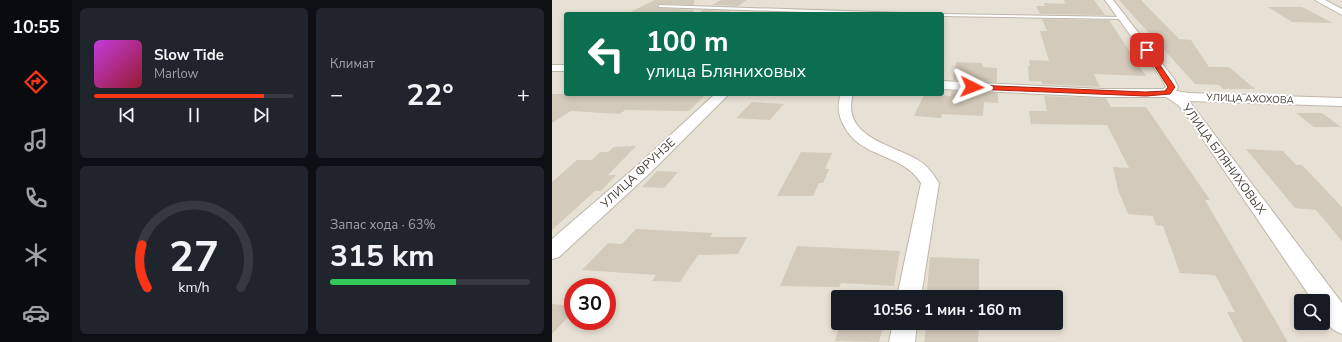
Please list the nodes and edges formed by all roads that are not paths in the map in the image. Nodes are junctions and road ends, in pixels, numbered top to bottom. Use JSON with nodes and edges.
{"nodes":[{"id":1,"x":1109,"y":0,"type":"edge"},
{"id":2,"x":1319,"y":0,"type":"edge"},
{"id":3,"x":660,"y":6,"type":"dead end"},
{"id":4,"x":843,"y":12,"type":"edge"},
{"id":5,"x":1342,"y":12,"type":"edge"},
{"id":6,"x":944,"y":15,"type":"edge"},
{"id":7,"x":1123,"y":18,"type":"junction"},
{"id":8,"x":552,"y":68,"type":"edge"},
{"id":9,"x":564,"y":68,"type":"edge"},
{"id":10,"x":944,"y":85,"type":"edge"},
{"id":11,"x":1167,"y":92,"type":"junction"},
{"id":12,"x":721,"y":96,"type":"edge"},
{"id":13,"x":846,"y":96,"type":"edge"},
{"id":14,"x":1342,"y":102,"type":"edge"},
{"id":15,"x":552,"y":251,"type":"edge"},
{"id":16,"x":910,"y":290,"type":"edge"},
{"id":17,"x":1342,"y":323,"type":"edge"},
{"id":18,"x":904,"y":330,"type":"edge"},
{"id":19,"x":902,"y":342,"type":"edge"}],
"edges":[{"from":1,"to":7,"type":"street"},
{"from":2,"to":5,"type":"street"},
{"from":3,"to":4,"type":"lane"},
{"from":6,"to":7,"type":"lane"},
{"from":7,"to":11,"type":"street"},
{"from":8,"to":9,"type":"street"},
{"from":10,"to":11,"type":"street","name":"УЛИЦА АХОХОВА"},
{"from":11,"to":14,"type":"street","name":"УЛИЦА АХОХОВА"},
{"from":11,"to":17,"type":"street","name":"УЛИЦА БЛЯНИХОВЫХ"},
{"from":12,"to":15,"type":"street","name":"УЛИЦА ФРУНЗЕ"},
{"from":13,"to":16,"type":"street"},
{"from":18,"to":19,"type":"street"}]}
